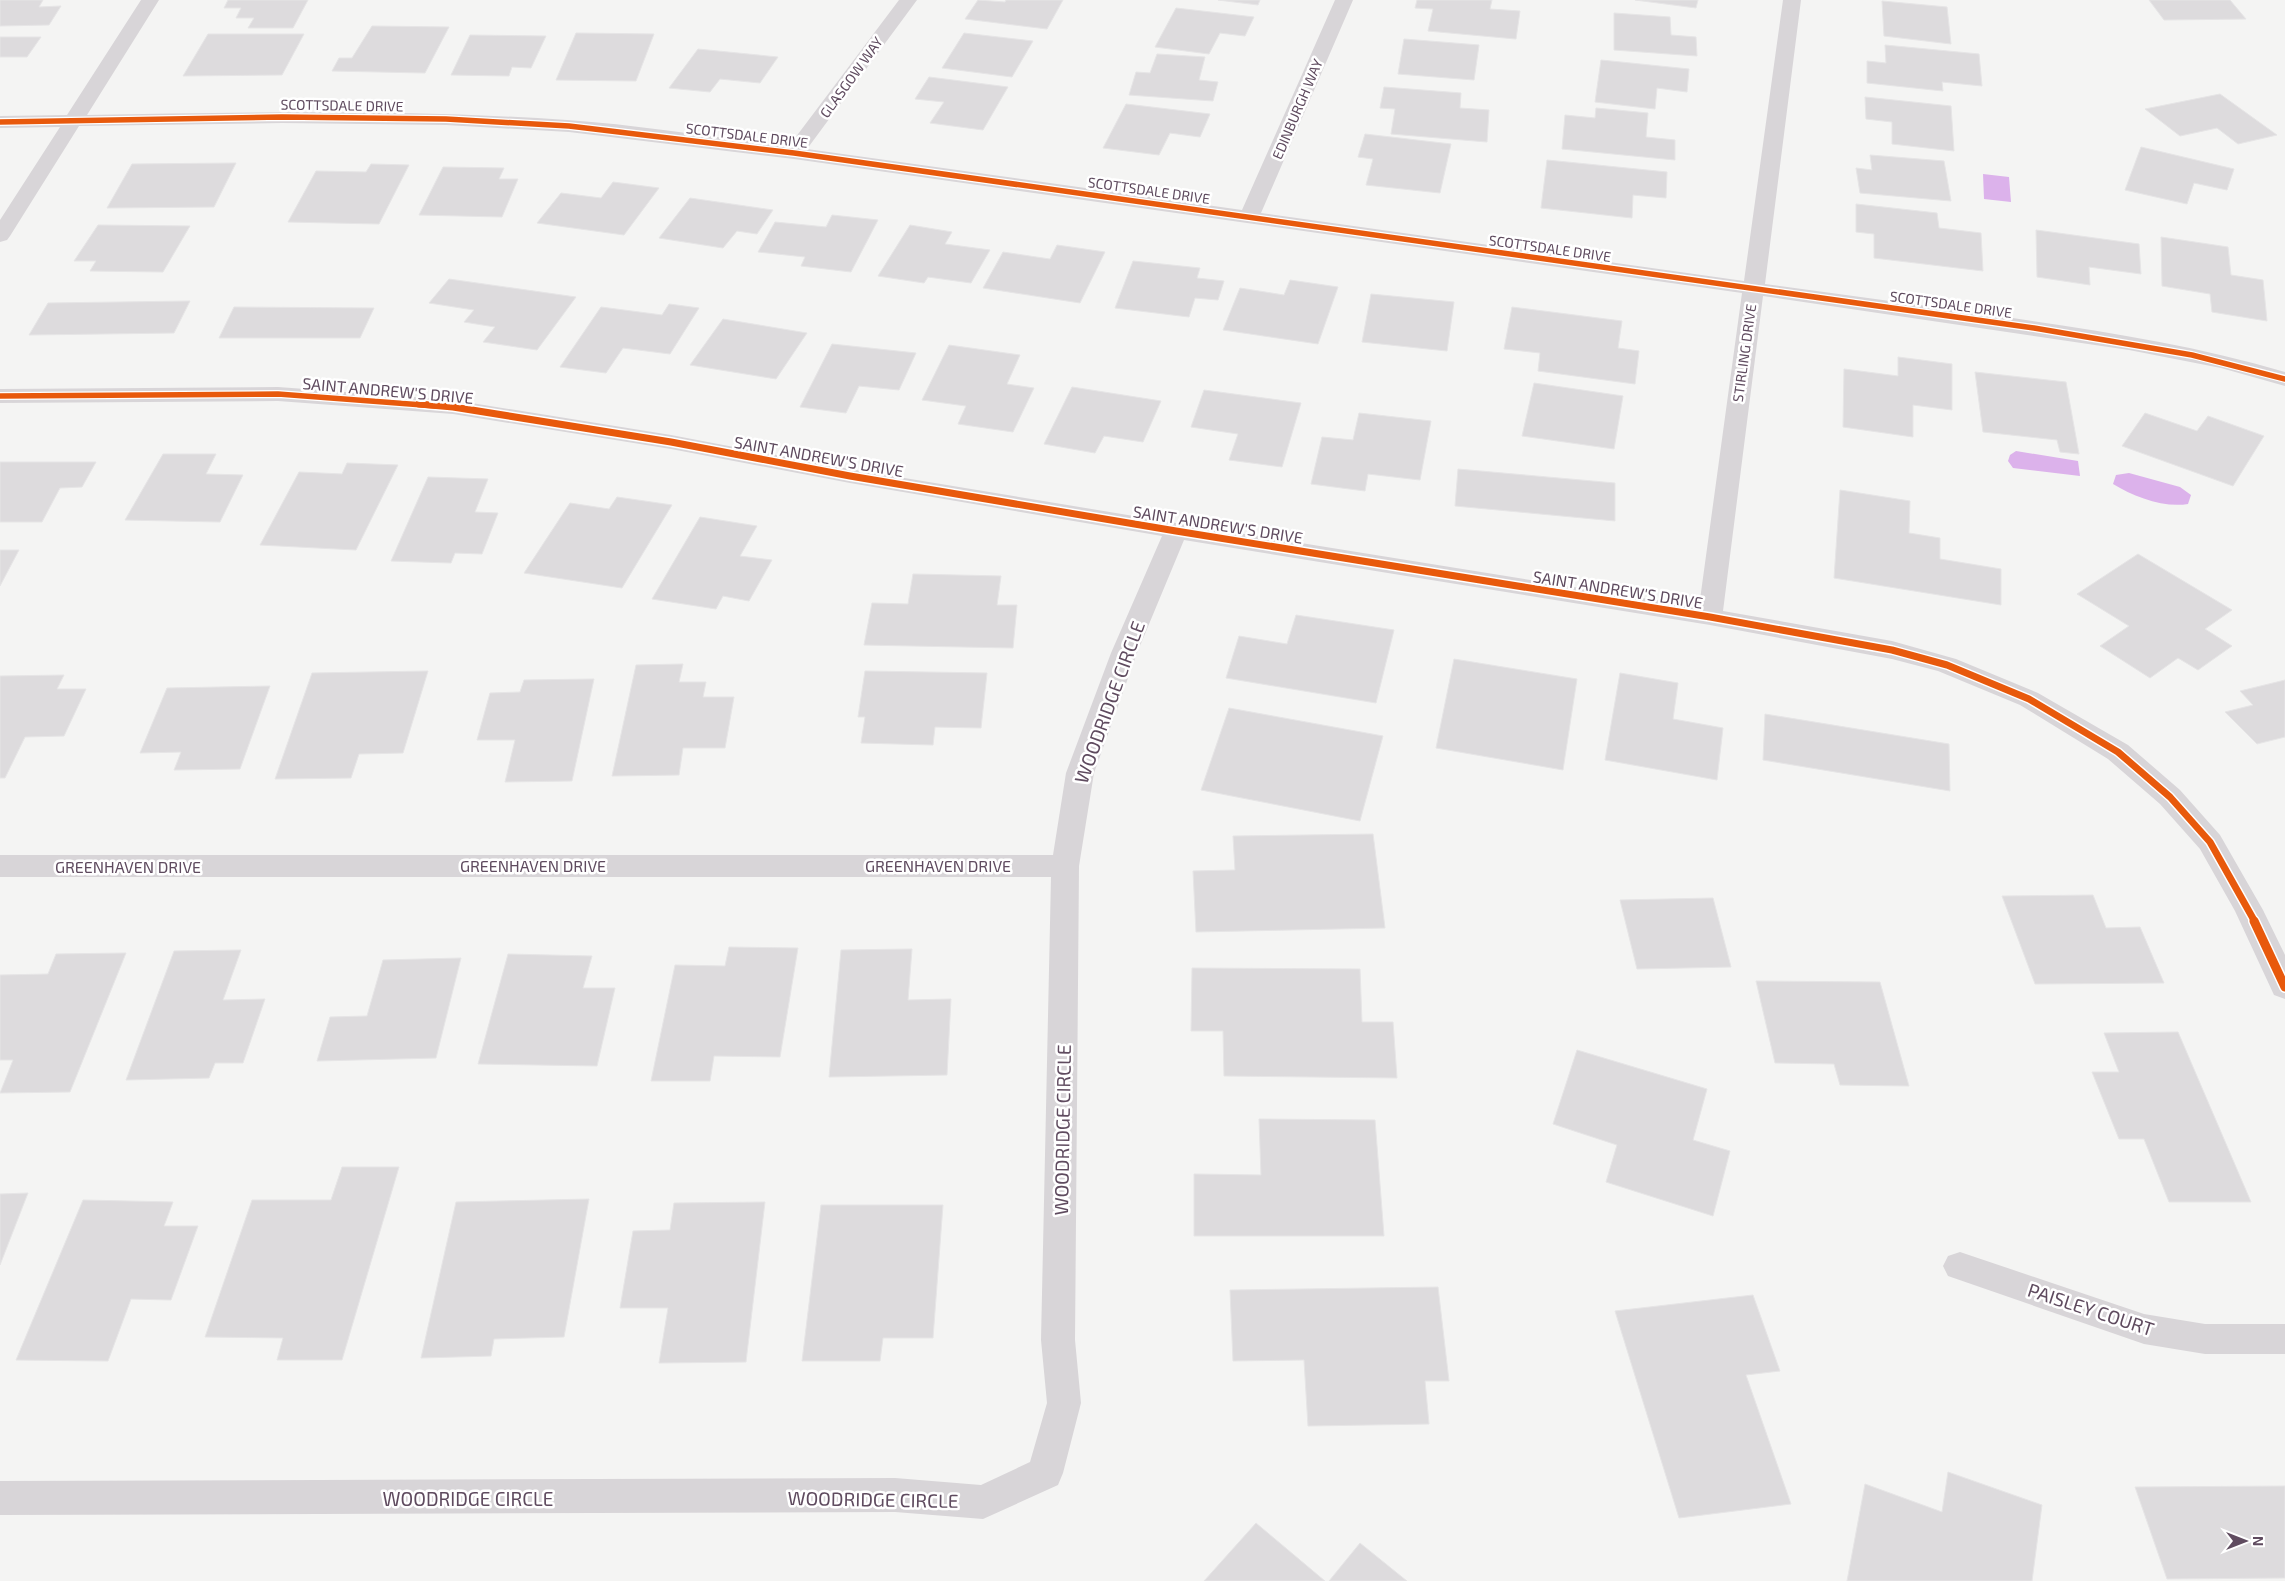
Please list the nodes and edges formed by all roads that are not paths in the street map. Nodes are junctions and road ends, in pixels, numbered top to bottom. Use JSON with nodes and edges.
{"nodes":[{"id":1,"x":150,"y":0,"type":"edge"},
{"id":2,"x":908,"y":0,"type":"edge"},
{"id":3,"x":1344,"y":0,"type":"edge"},
{"id":4,"x":1792,"y":0,"type":"edge"},
{"id":5,"x":72,"y":121,"type":"junction"},
{"id":6,"x":0,"y":122,"type":"edge"},
{"id":7,"x":794,"y":153,"type":"junction"},
{"id":8,"x":1250,"y":217,"type":"junction"},
{"id":9,"x":0,"y":236,"type":"edge"},
{"id":10,"x":1753,"y":289,"type":"junction"},
{"id":11,"x":2285,"y":379,"type":"edge"},
{"id":12,"x":0,"y":396,"type":"edge"},
{"id":13,"x":1176,"y":531,"type":"junction"},
{"id":14,"x":1710,"y":617,"type":"junction"},
{"id":15,"x":0,"y":866,"type":"edge"},
{"id":16,"x":1065,"y":866,"type":"junction"},
{"id":17,"x":2285,"y":987,"type":"edge"},
{"id":18,"x":1960,"y":1266,"type":"dead end"},
{"id":19,"x":2285,"y":1339,"type":"edge"},
{"id":20,"x":0,"y":1498,"type":"edge"}],
"edges":[{"from":1,"to":5,"type":"street"},
{"from":2,"to":7,"type":"street","name":"GLASGOW WAY"},
{"from":3,"to":8,"type":"street","name":"EDINBURGH WAY"},
{"from":4,"to":10,"type":"street","name":"STIRLING DRIVE"},
{"from":5,"to":6,"type":"street","name":"SCOTTSDALE DRIVE"},
{"from":5,"to":7,"type":"street","name":"SCOTTSDALE DRIVE"},
{"from":5,"to":9,"type":"street"},
{"from":7,"to":8,"type":"street","name":"SCOTTSDALE DRIVE"},
{"from":8,"to":10,"type":"street","name":"SCOTTSDALE DRIVE"},
{"from":10,"to":11,"type":"street","name":"SCOTTSDALE DRIVE"},
{"from":10,"to":14,"type":"street","name":"STIRLING DRIVE"},
{"from":12,"to":13,"type":"street","name":"SAINT ANDREW'S DRIVE"},
{"from":13,"to":14,"type":"street","name":"SAINT ANDREW'S DRIVE"},
{"from":13,"to":16,"type":"street","name":"WOODRIDGE CIRCLE"},
{"from":14,"to":17,"type":"street","name":"SAINT ANDREW'S DRIVE"},
{"from":15,"to":16,"type":"street","name":"GREENHAVEN DRIVE"},
{"from":16,"to":20,"type":"street","name":"WOODRIDGE CIRCLE"},
{"from":18,"to":19,"type":"street","name":"PAISLEY COURT"}]}
